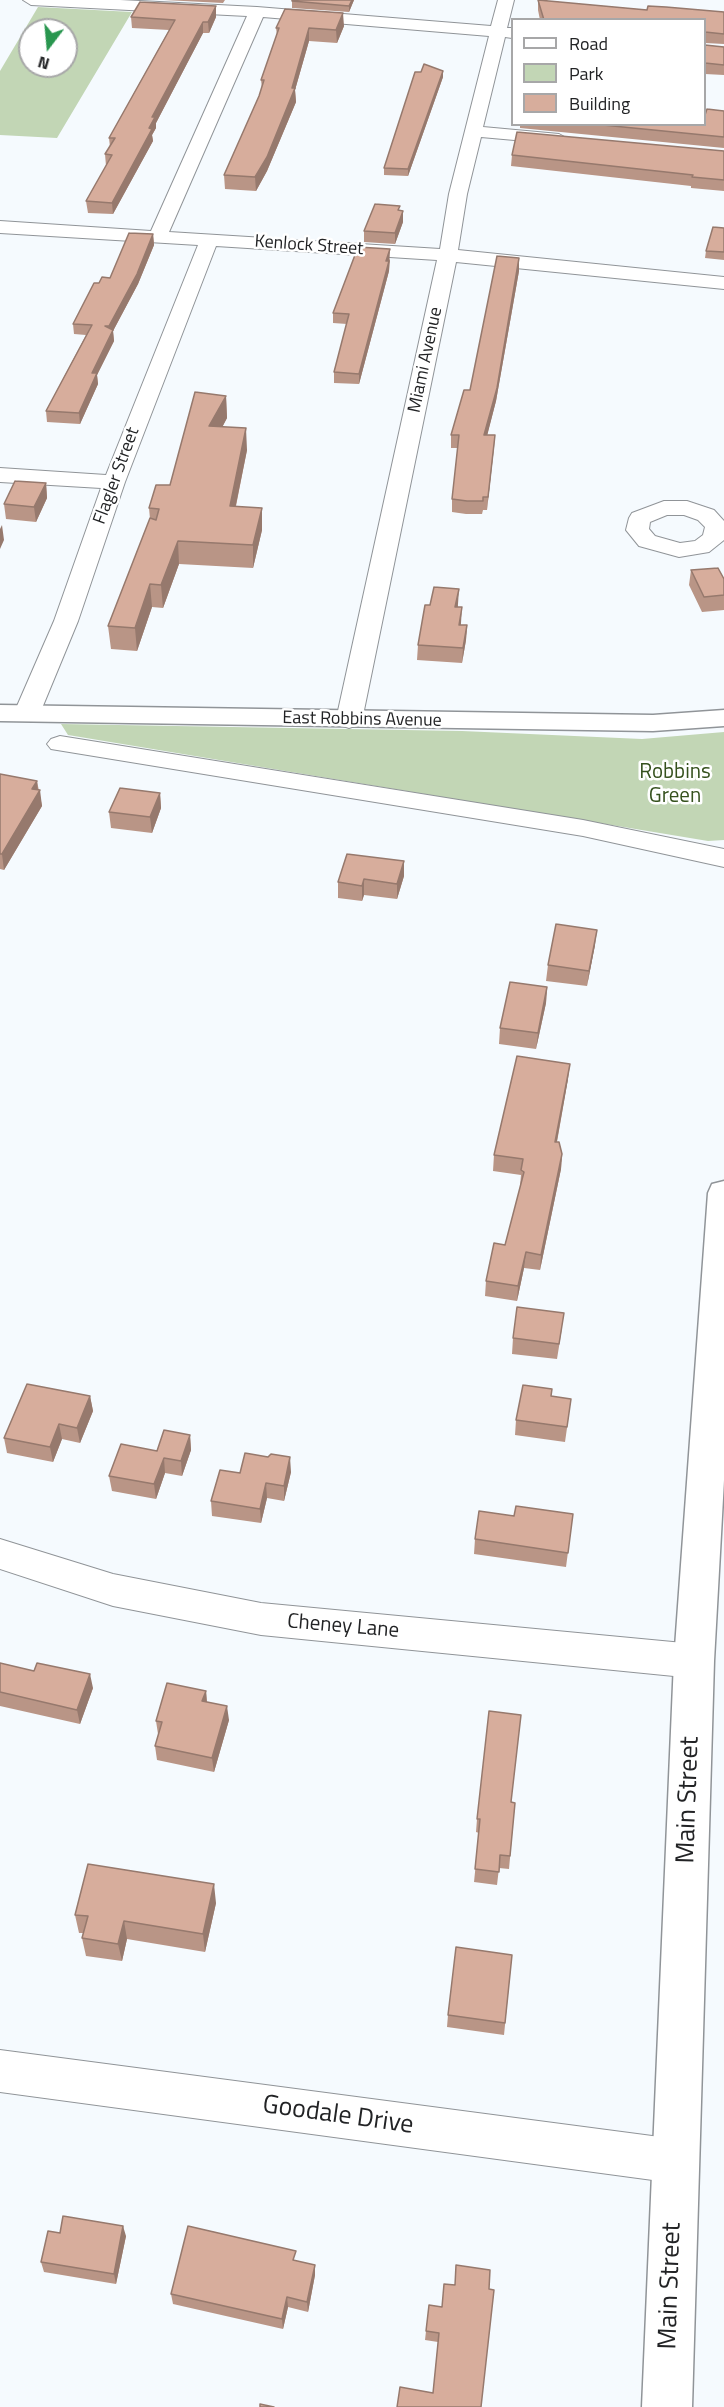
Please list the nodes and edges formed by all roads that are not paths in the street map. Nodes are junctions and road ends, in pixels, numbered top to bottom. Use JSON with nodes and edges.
{"nodes":[{"id":1,"x":31,"y":0,"type":"edge"},
{"id":2,"x":506,"y":0,"type":"edge"},
{"id":3,"x":257,"y":12,"type":"junction"},
{"id":4,"x":506,"y":32,"type":"edge"},
{"id":5,"x":475,"y":131,"type":"junction"},
{"id":6,"x":582,"y":141,"type":"edge"},
{"id":7,"x":0,"y":227,"type":"edge"},
{"id":8,"x":158,"y":236,"type":"junction"},
{"id":9,"x":209,"y":240,"type":"junction"},
{"id":10,"x":448,"y":255,"type":"junction"},
{"id":11,"x":724,"y":283,"type":"edge"},
{"id":12,"x":0,"y":475,"type":"edge"},
{"id":13,"x":114,"y":482,"type":"junction"},
{"id":14,"x":0,"y":713,"type":"edge"},
{"id":15,"x":27,"y":713,"type":"junction"},
{"id":16,"x":724,"y":718,"type":"edge"},
{"id":17,"x":349,"y":720,"type":"junction"},
{"id":18,"x":60,"y":744,"type":"dead end"},
{"id":19,"x":724,"y":858,"type":"edge"},
{"id":20,"x":724,"y":1193,"type":"edge"},
{"id":21,"x":0,"y":1554,"type":"edge"},
{"id":22,"x":694,"y":1661,"type":"junction"},
{"id":23,"x":0,"y":2071,"type":"edge"},
{"id":24,"x":675,"y":2161,"type":"junction"},
{"id":25,"x":668,"y":2407,"type":"edge"}],
"edges":[{"from":1,"to":3,"type":"street"},
{"from":2,"to":4,"type":"street","name":"Miami Avenue"},
{"from":3,"to":4,"type":"street"},
{"from":3,"to":8,"type":"street"},
{"from":4,"to":5,"type":"street","name":"Miami Avenue"},
{"from":5,"to":6,"type":"street"},
{"from":5,"to":10,"type":"street","name":"Miami Avenue"},
{"from":7,"to":8,"type":"street","name":"Kenlock Street"},
{"from":8,"to":9,"type":"street","name":"Kenlock Street"},
{"from":9,"to":10,"type":"street","name":"Kenlock Street"},
{"from":9,"to":13,"type":"street","name":"Flagler Street"},
{"from":10,"to":11,"type":"street","name":"Kenlock Street"},
{"from":10,"to":17,"type":"street","name":"Miami Avenue"},
{"from":12,"to":13,"type":"street"},
{"from":13,"to":15,"type":"street","name":"Flagler Street"},
{"from":14,"to":15,"type":"main road","name":"East Robbins Avenue"},
{"from":15,"to":17,"type":"main road","name":"East Robbins Avenue"},
{"from":16,"to":17,"type":"main road","name":"East Robbins Avenue"},
{"from":18,"to":19,"type":"street"},
{"from":20,"to":22,"type":"main road","name":"Main Street"},
{"from":21,"to":22,"type":"street","name":"Cheney Lane"},
{"from":22,"to":24,"type":"main road","name":"Main Street"},
{"from":23,"to":24,"type":"street","name":"Goodale Drive"},
{"from":24,"to":25,"type":"main road","name":"Main Street"}]}
